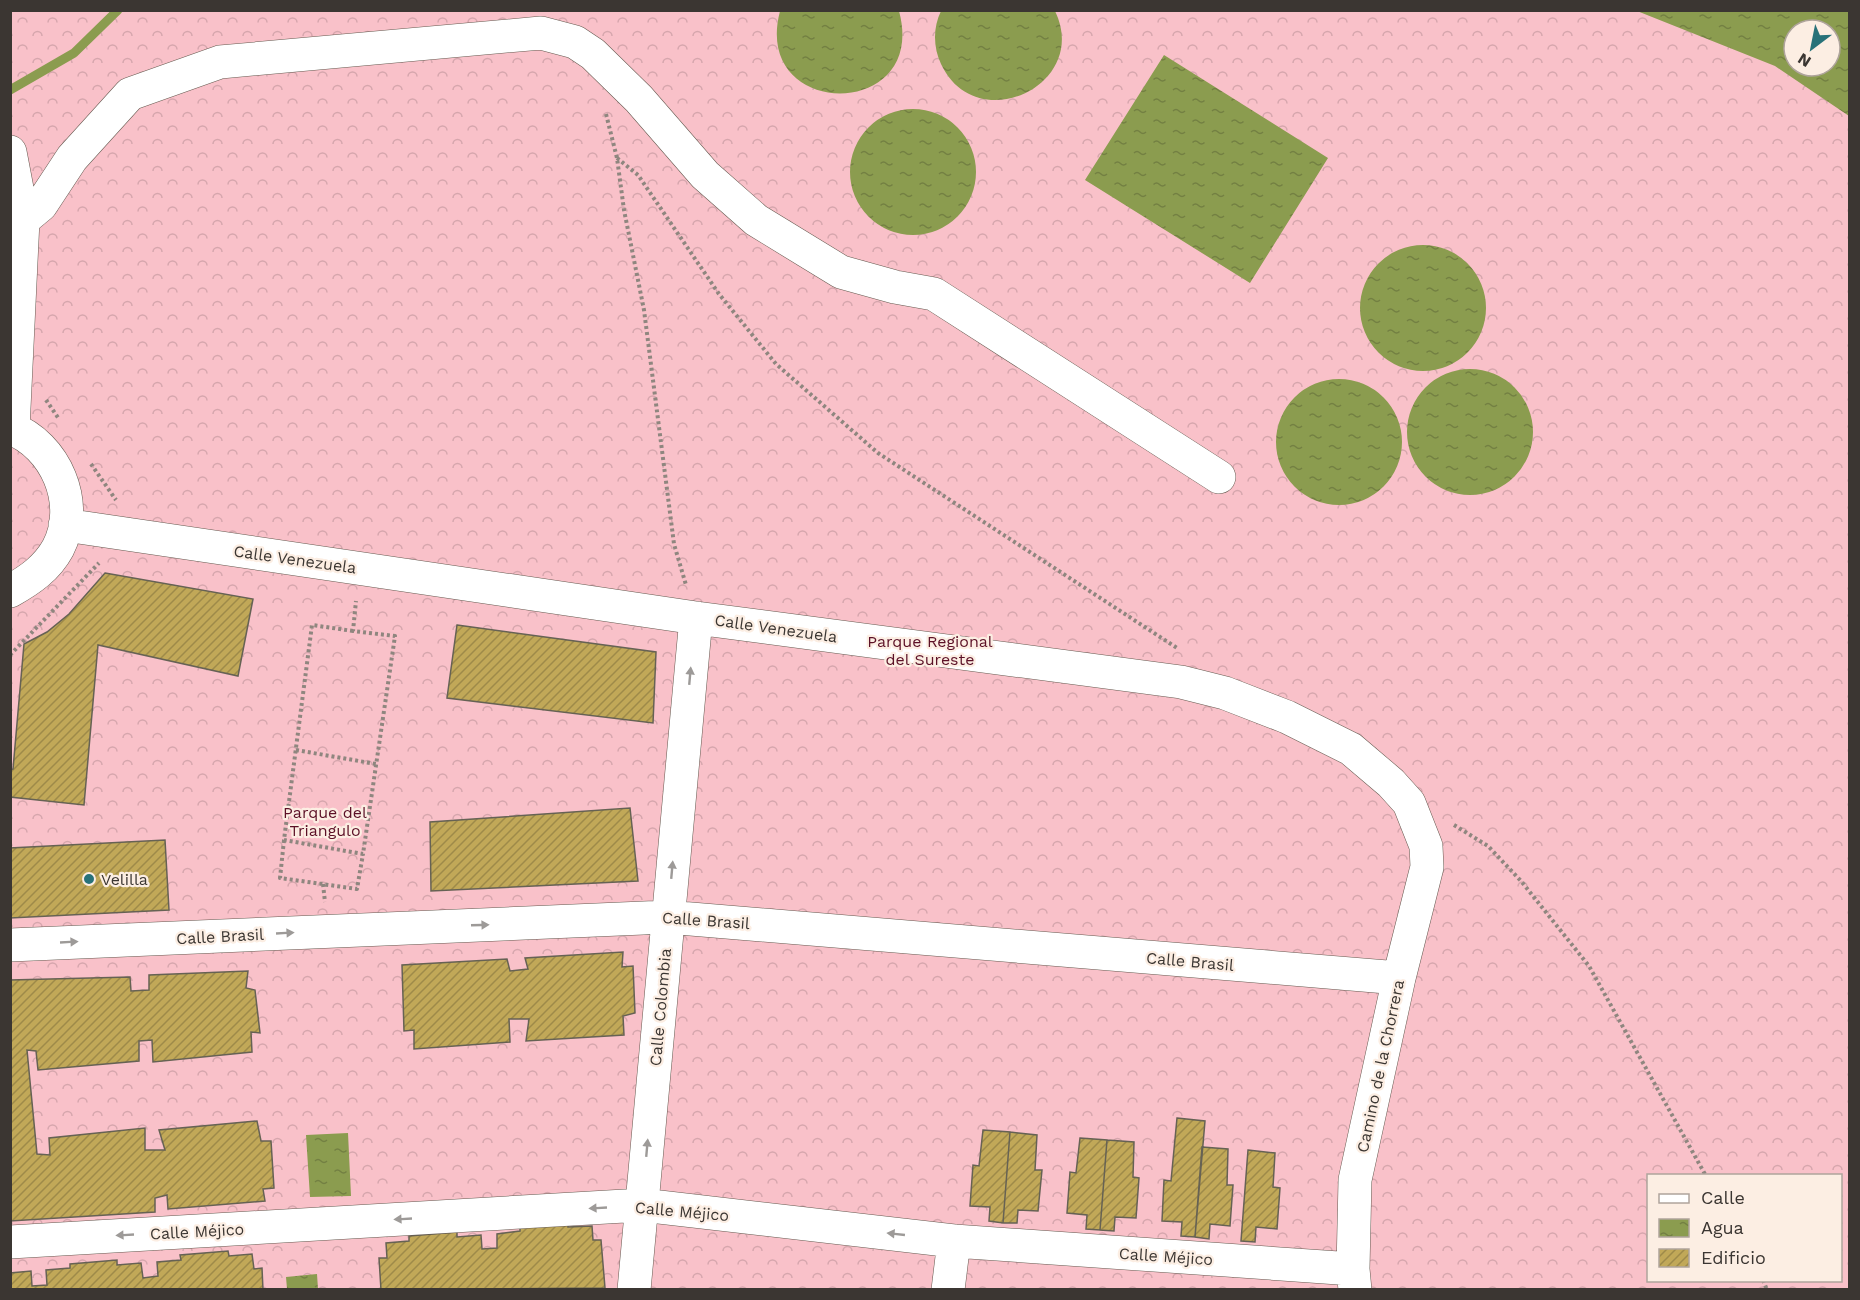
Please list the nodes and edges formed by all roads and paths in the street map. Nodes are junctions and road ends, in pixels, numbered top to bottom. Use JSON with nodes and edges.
{"nodes":[{"id":1,"x":10,"y":152,"type":"edge"},
{"id":2,"x":616,"y":158,"type":"dead end"},
{"id":3,"x":624,"y":210,"type":"dead end"},
{"id":4,"x":23,"y":220,"type":"junction"},
{"id":5,"x":46,"y":389,"type":"dead end"},
{"id":6,"x":60,"y":420,"type":"dead end"},
{"id":7,"x":12,"y":429,"type":"edge"},
{"id":8,"x":87,"y":459,"type":"dead end"},
{"id":9,"x":1219,"y":477,"type":"dead end"},
{"id":10,"x":120,"y":507,"type":"dead end"},
{"id":11,"x":65,"y":525,"type":"junction"},
{"id":12,"x":104,"y":558,"type":"dead end"},
{"id":13,"x":675,"y":584,"type":"dead end"},
{"id":14,"x":686,"y":585,"type":"junction"},
{"id":15,"x":11,"y":591,"type":"edge"},
{"id":16,"x":346,"y":600,"type":"dead end"},
{"id":17,"x":696,"y":618,"type":"junction"},
{"id":18,"x":353,"y":631,"type":"junction"},
{"id":19,"x":10,"y":655,"type":"edge"},
{"id":20,"x":1181,"y":682,"type":"junction"},
{"id":21,"x":296,"y":750,"type":"junction"},
{"id":22,"x":376,"y":764,"type":"junction"},
{"id":23,"x":1409,"y":803,"type":"junction"},
{"id":24,"x":284,"y":840,"type":"junction"},
{"id":25,"x":1426,"y":846,"type":"joint"},
{"id":26,"x":363,"y":854,"type":"junction"},
{"id":27,"x":323,"y":884,"type":"junction"},
{"id":28,"x":326,"y":905,"type":"dead end"},
{"id":29,"x":667,"y":916,"type":"junction"},
{"id":30,"x":10,"y":945,"type":"edge"},
{"id":31,"x":1399,"y":978,"type":"junction"},
{"id":32,"x":1705,"y":1174,"type":"edge"},
{"id":33,"x":642,"y":1205,"type":"junction"},
{"id":34,"x":954,"y":1241,"type":"junction"},
{"id":35,"x":10,"y":1242,"type":"edge"},
{"id":36,"x":1354,"y":1279,"type":"edge"},
{"id":37,"x":634,"y":1290,"type":"edge"},
{"id":38,"x":948,"y":1290,"type":"edge"}],
"edges":[{"from":1,"to":4,"type":"street"},
{"from":2,"to":20,"type":"path"},
{"from":3,"to":14,"type":"path"},
{"from":4,"to":7,"type":"street"},
{"from":4,"to":9,"type":"street"},
{"from":5,"to":6,"type":"path"},
{"from":7,"to":11,"type":"street"},
{"from":8,"to":10,"type":"path"},
{"from":11,"to":15,"type":"street"},
{"from":11,"to":17,"type":"street","name":"Calle Venezuela"},
{"from":12,"to":19,"type":"path"},
{"from":13,"to":14,"type":"path"},
{"from":14,"to":17,"type":"path"},
{"from":16,"to":18,"type":"path"},
{"from":17,"to":20,"type":"street","name":"Calle Venezuela"},
{"from":29,"to":17,"type":"street","name":"Calle Colombia","one_way":true},
{"from":18,"to":21,"type":"path"},
{"from":18,"to":22,"type":"path"},
{"from":20,"to":23,"type":"street","name":"Calle Venezuela"},
{"from":21,"to":22,"type":"path"},
{"from":21,"to":24,"type":"path"},
{"from":22,"to":26,"type":"path"},
{"from":23,"to":25,"type":"street","name":"Calle Venezuela"},
{"from":23,"to":32,"type":"path"},
{"from":24,"to":26,"type":"path"},
{"from":24,"to":27,"type":"path"},
{"from":25,"to":31,"type":"street","name":"Camino de la Chorrera"},
{"from":26,"to":27,"type":"path"},
{"from":27,"to":28,"type":"path"},
{"from":30,"to":29,"type":"street","name":"Calle Brasil","one_way":true},
{"from":29,"to":31,"type":"street","name":"Calle Brasil"},
{"from":33,"to":29,"type":"street","name":"Calle Colombia","one_way":true},
{"from":31,"to":36,"type":"street","name":"Camino de la Chorrera"},
{"from":34,"to":33,"type":"street","name":"Calle Méjico","one_way":true},
{"from":33,"to":35,"type":"street","name":"Calle Méjico","one_way":true},
{"from":33,"to":37,"type":"street","name":"Calle Colombia"},
{"from":34,"to":36,"type":"street","name":"Calle Méjico"},
{"from":34,"to":38,"type":"street"}]}
